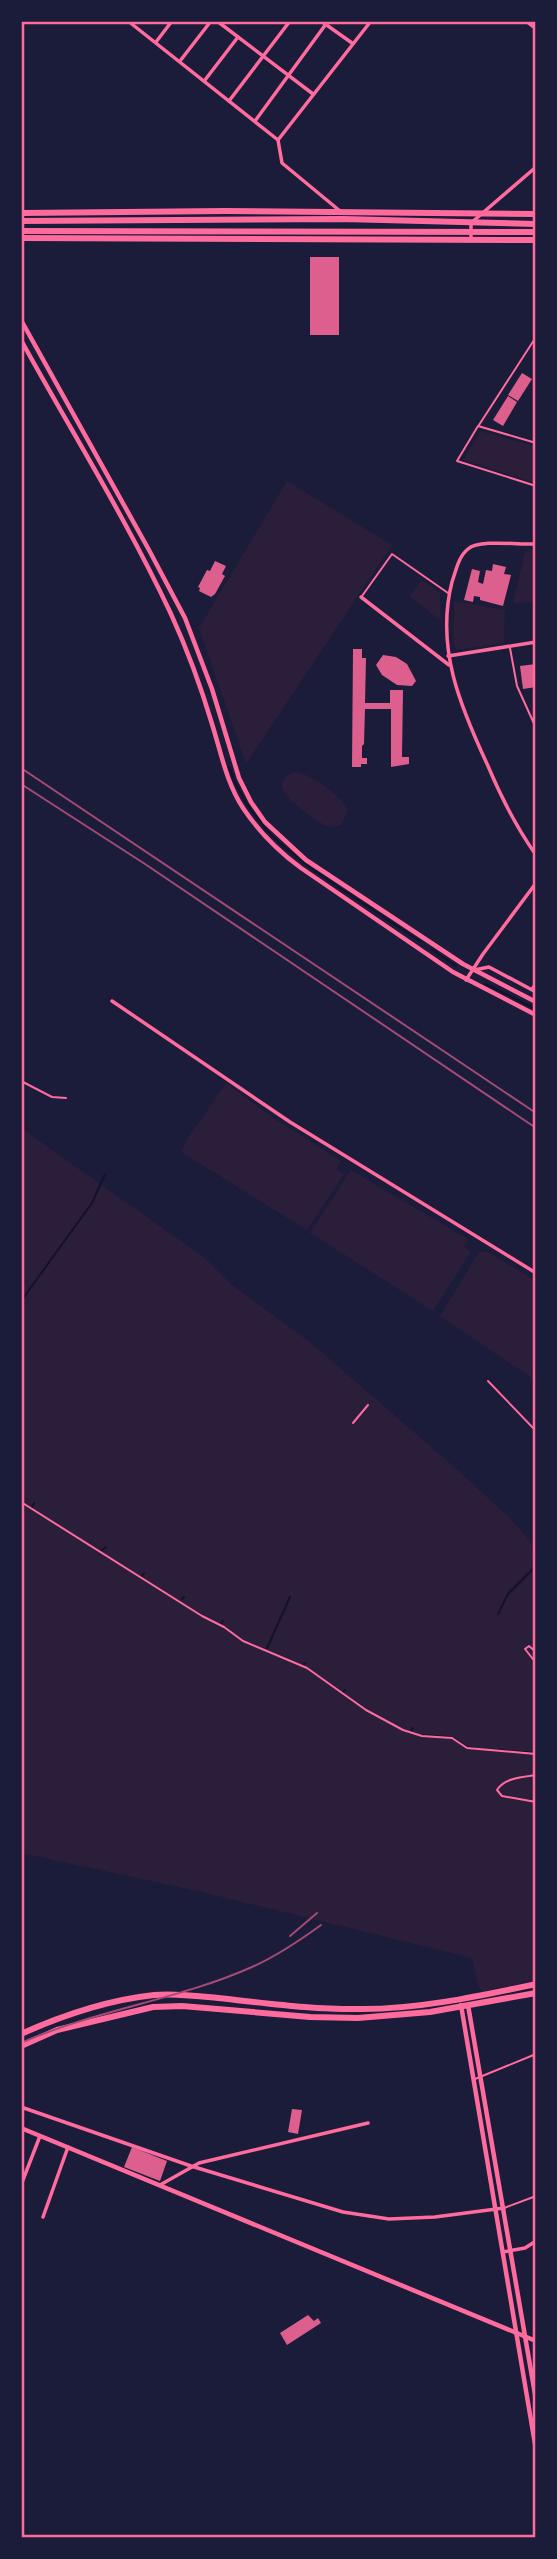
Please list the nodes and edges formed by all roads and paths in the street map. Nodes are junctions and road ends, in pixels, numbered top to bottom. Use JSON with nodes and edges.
{"nodes":[{"id":1,"x":172,"y":21,"type":"edge"},
{"id":2,"x":211,"y":21,"type":"edge"},
{"id":3,"x":217,"y":21,"type":"edge"},
{"id":4,"x":290,"y":21,"type":"edge"},
{"id":5,"x":371,"y":21,"type":"edge"},
{"id":6,"x":526,"y":21,"type":"edge"},
{"id":7,"x":536,"y":21,"type":"edge"},
{"id":8,"x":130,"y":22,"type":"edge"},
{"id":9,"x":323,"y":23,"type":"edge"},
{"id":10,"x":534,"y":28,"type":"edge"},
{"id":11,"x":238,"y":37,"type":"junction"},
{"id":12,"x":156,"y":41,"type":"junction"},
{"id":13,"x":352,"y":43,"type":"junction"},
{"id":14,"x":263,"y":56,"type":"junction"},
{"id":15,"x":180,"y":61,"type":"junction"},
{"id":16,"x":287,"y":76,"type":"junction"},
{"id":17,"x":205,"y":80,"type":"junction"},
{"id":18,"x":313,"y":94,"type":"junction"},
{"id":19,"x":229,"y":101,"type":"junction"},
{"id":20,"x":255,"y":121,"type":"junction"},
{"id":21,"x":278,"y":140,"type":"junction"},
{"id":22,"x":535,"y":170,"type":"edge"},
{"id":23,"x":77,"y":211,"type":"junction"},
{"id":24,"x":21,"y":213,"type":"edge"},
{"id":25,"x":536,"y":214,"type":"edge"},
{"id":26,"x":482,"y":215,"type":"junction"},
{"id":27,"x":343,"y":216,"type":"junction"},
{"id":28,"x":77,"y":220,"type":"junction"},
{"id":29,"x":21,"y":221,"type":"edge"},
{"id":30,"x":536,"y":223,"type":"edge"},
{"id":31,"x":471,"y":227,"type":"junction"},
{"id":32,"x":21,"y":232,"type":"edge"},
{"id":33,"x":536,"y":232,"type":"edge"},
{"id":34,"x":78,"y":235,"type":"junction"},
{"id":35,"x":345,"y":235,"type":"junction"},
{"id":36,"x":21,"y":238,"type":"edge"},
{"id":37,"x":471,"y":240,"type":"junction"},
{"id":38,"x":536,"y":240,"type":"edge"},
{"id":39,"x":21,"y":320,"type":"edge"},
{"id":40,"x":536,"y":337,"type":"edge"},
{"id":41,"x":21,"y":340,"type":"edge"},
{"id":42,"x":478,"y":426,"type":"junction"},
{"id":43,"x":536,"y":443,"type":"edge"},
{"id":44,"x":536,"y":486,"type":"edge"},
{"id":45,"x":536,"y":544,"type":"edge"},
{"id":46,"x":449,"y":594,"type":"junction"},
{"id":47,"x":361,"y":597,"type":"joint"},
{"id":48,"x":185,"y":618,"type":"junction"},
{"id":49,"x":175,"y":623,"type":"junction"},
{"id":50,"x":536,"y":642,"type":"edge"},
{"id":51,"x":509,"y":647,"type":"junction"},
{"id":52,"x":448,"y":656,"type":"junction"},
{"id":53,"x":450,"y":666,"type":"junction"},
{"id":54,"x":536,"y":728,"type":"edge"},
{"id":55,"x":536,"y":855,"type":"edge"},
{"id":56,"x":536,"y":883,"type":"edge"},
{"id":57,"x":472,"y":970,"type":"junction"},
{"id":58,"x":466,"y":980,"type":"junction"},
{"id":59,"x":536,"y":982,"type":"edge"},
{"id":60,"x":534,"y":990,"type":"edge"},
{"id":61,"x":113,"y":1001,"type":"dead end"},
{"id":62,"x":536,"y":1002,"type":"edge"},
{"id":63,"x":536,"y":1016,"type":"edge"},
{"id":64,"x":21,"y":1081,"type":"edge"},
{"id":65,"x":66,"y":1098,"type":"dead end"},
{"id":66,"x":536,"y":1273,"type":"edge"},
{"id":67,"x":488,"y":1381,"type":"dead end"},
{"id":68,"x":368,"y":1405,"type":"dead end"},
{"id":69,"x":353,"y":1423,"type":"dead end"},
{"id":70,"x":536,"y":1431,"type":"edge"},
{"id":71,"x":21,"y":1502,"type":"edge"},
{"id":72,"x":536,"y":1652,"type":"edge"},
{"id":73,"x":536,"y":1663,"type":"edge"},
{"id":74,"x":536,"y":1754,"type":"edge"},
{"id":75,"x":536,"y":1775,"type":"edge"},
{"id":76,"x":536,"y":1802,"type":"edge"},
{"id":77,"x":536,"y":1984,"type":"edge"},
{"id":78,"x":536,"y":1993,"type":"edge"},
{"id":79,"x":464,"y":2002,"type":"junction"},
{"id":80,"x":21,"y":2034,"type":"edge"},
{"id":81,"x":21,"y":2046,"type":"edge"},
{"id":82,"x":536,"y":2054,"type":"edge"},
{"id":83,"x":481,"y":2078,"type":"junction"},
{"id":84,"x":474,"y":2080,"type":"junction"},
{"id":85,"x":21,"y":2107,"type":"edge"},
{"id":86,"x":488,"y":2121,"type":"junction"},
{"id":87,"x":481,"y":2122,"type":"junction"},
{"id":88,"x":368,"y":2123,"type":"dead end"},
{"id":89,"x":21,"y":2128,"type":"edge"},
{"id":90,"x":40,"y":2136,"type":"junction"},
{"id":91,"x":68,"y":2147,"type":"junction"},
{"id":92,"x":191,"y":2166,"type":"junction"},
{"id":93,"x":21,"y":2185,"type":"edge"},
{"id":94,"x":159,"y":2185,"type":"junction"},
{"id":95,"x":536,"y":2196,"type":"edge"},
{"id":96,"x":503,"y":2208,"type":"junction"},
{"id":97,"x":496,"y":2210,"type":"junction"},
{"id":98,"x":43,"y":2217,"type":"dead end"},
{"id":99,"x":536,"y":2241,"type":"edge"},
{"id":100,"x":511,"y":2251,"type":"junction"},
{"id":101,"x":503,"y":2252,"type":"junction"},
{"id":102,"x":517,"y":2333,"type":"junction"},
{"id":103,"x":526,"y":2336,"type":"junction"},
{"id":104,"x":536,"y":2340,"type":"edge"},
{"id":105,"x":536,"y":2400,"type":"edge"},
{"id":106,"x":536,"y":2450,"type":"edge"}],
"edges":[{"from":1,"to":12,"type":"street"},
{"from":2,"to":15,"type":"street"},
{"from":3,"to":11,"type":"street"},
{"from":4,"to":14,"type":"street"},
{"from":5,"to":13,"type":"street"},
{"from":6,"to":10,"type":"street"},
{"from":7,"to":10,"type":"street"},
{"from":8,"to":12,"type":"street"},
{"from":9,"to":13,"type":"street"},
{"from":9,"to":16,"type":"street"},
{"from":11,"to":14,"type":"street"},
{"from":11,"to":17,"type":"street"},
{"from":12,"to":15,"type":"street"},
{"from":13,"to":18,"type":"street"},
{"from":14,"to":16,"type":"street"},
{"from":14,"to":19,"type":"street"},
{"from":15,"to":17,"type":"street"},
{"from":16,"to":18,"type":"street"},
{"from":16,"to":20,"type":"street"},
{"from":17,"to":19,"type":"street"},
{"from":18,"to":21,"type":"street"},
{"from":19,"to":20,"type":"street"},
{"from":20,"to":21,"type":"street"},
{"from":21,"to":27,"type":"street"},
{"from":22,"to":26,"type":"street"},
{"from":23,"to":24,"type":"main road"},
{"from":23,"to":27,"type":"main road"},
{"from":23,"to":28,"type":"main road"},
{"from":25,"to":26,"type":"main road"},
{"from":26,"to":27,"type":"main road"},
{"from":26,"to":31,"type":"street"},
{"from":27,"to":28,"type":"main road"},
{"from":27,"to":31,"type":"main road"},
{"from":27,"to":35,"type":"street"},
{"from":28,"to":29,"type":"main road"},
{"from":28,"to":34,"type":"main road"},
{"from":30,"to":31,"type":"main road"},
{"from":31,"to":33,"type":"main road"},
{"from":31,"to":35,"type":"main road"},
{"from":31,"to":37,"type":"street"},
{"from":32,"to":34,"type":"main road"},
{"from":34,"to":35,"type":"main road"},
{"from":34,"to":36,"type":"main road"},
{"from":35,"to":37,"type":"main road"},
{"from":37,"to":38,"type":"main road"},
{"from":39,"to":48,"type":"street"},
{"from":40,"to":42,"type":"lane"},
{"from":41,"to":49,"type":"street"},
{"from":42,"to":43,"type":"lane"},
{"from":42,"to":44,"type":"lane"},
{"from":45,"to":46,"type":"street"},
{"from":46,"to":47,"type":"lane"},
{"from":46,"to":52,"type":"street"},
{"from":47,"to":53,"type":"street"},
{"from":48,"to":49,"type":"street"},
{"from":48,"to":57,"type":"street"},
{"from":49,"to":58,"type":"street"},
{"from":50,"to":51,"type":"street"},
{"from":51,"to":52,"type":"street"},
{"from":51,"to":54,"type":"lane"},
{"from":52,"to":53,"type":"street"},
{"from":53,"to":55,"type":"street"},
{"from":56,"to":57,"type":"street"},
{"from":57,"to":58,"type":"street"},
{"from":57,"to":60,"type":"street"},
{"from":57,"to":62,"type":"street"},
{"from":58,"to":63,"type":"street"},
{"from":59,"to":60,"type":"lane"},
{"from":61,"to":66,"type":"street"},
{"from":64,"to":65,"type":"path"},
{"from":67,"to":70,"type":"path"},
{"from":68,"to":69,"type":"path"},
{"from":71,"to":74,"type":"path"},
{"from":72,"to":73,"type":"path"},
{"from":75,"to":76,"type":"path"},
{"from":77,"to":79,"type":"main road"},
{"from":78,"to":79,"type":"main road"},
{"from":79,"to":80,"type":"main road"},
{"from":79,"to":81,"type":"main road"},
{"from":79,"to":83,"type":"street"},
{"from":79,"to":84,"type":"street"},
{"from":82,"to":83,"type":"lane"},
{"from":83,"to":84,"type":"lane"},
{"from":83,"to":86,"type":"street"},
{"from":84,"to":87,"type":"street"},
{"from":85,"to":92,"type":"street"},
{"from":86,"to":87,"type":"street"},
{"from":86,"to":96,"type":"street"},
{"from":87,"to":97,"type":"street"},
{"from":88,"to":92,"type":"street"},
{"from":89,"to":90,"type":"street"},
{"from":90,"to":91,"type":"street"},
{"from":90,"to":93,"type":"street"},
{"from":91,"to":94,"type":"street"},
{"from":91,"to":98,"type":"street"},
{"from":92,"to":94,"type":"street"},
{"from":92,"to":97,"type":"street"},
{"from":94,"to":102,"type":"street"},
{"from":95,"to":96,"type":"lane"},
{"from":96,"to":97,"type":"street"},
{"from":96,"to":100,"type":"street"},
{"from":97,"to":101,"type":"street"},
{"from":99,"to":100,"type":"street"},
{"from":100,"to":101,"type":"street"},
{"from":100,"to":103,"type":"street"},
{"from":101,"to":102,"type":"street"},
{"from":102,"to":103,"type":"street"},
{"from":102,"to":106,"type":"street"},
{"from":103,"to":104,"type":"street"},
{"from":103,"to":105,"type":"street"}]}
